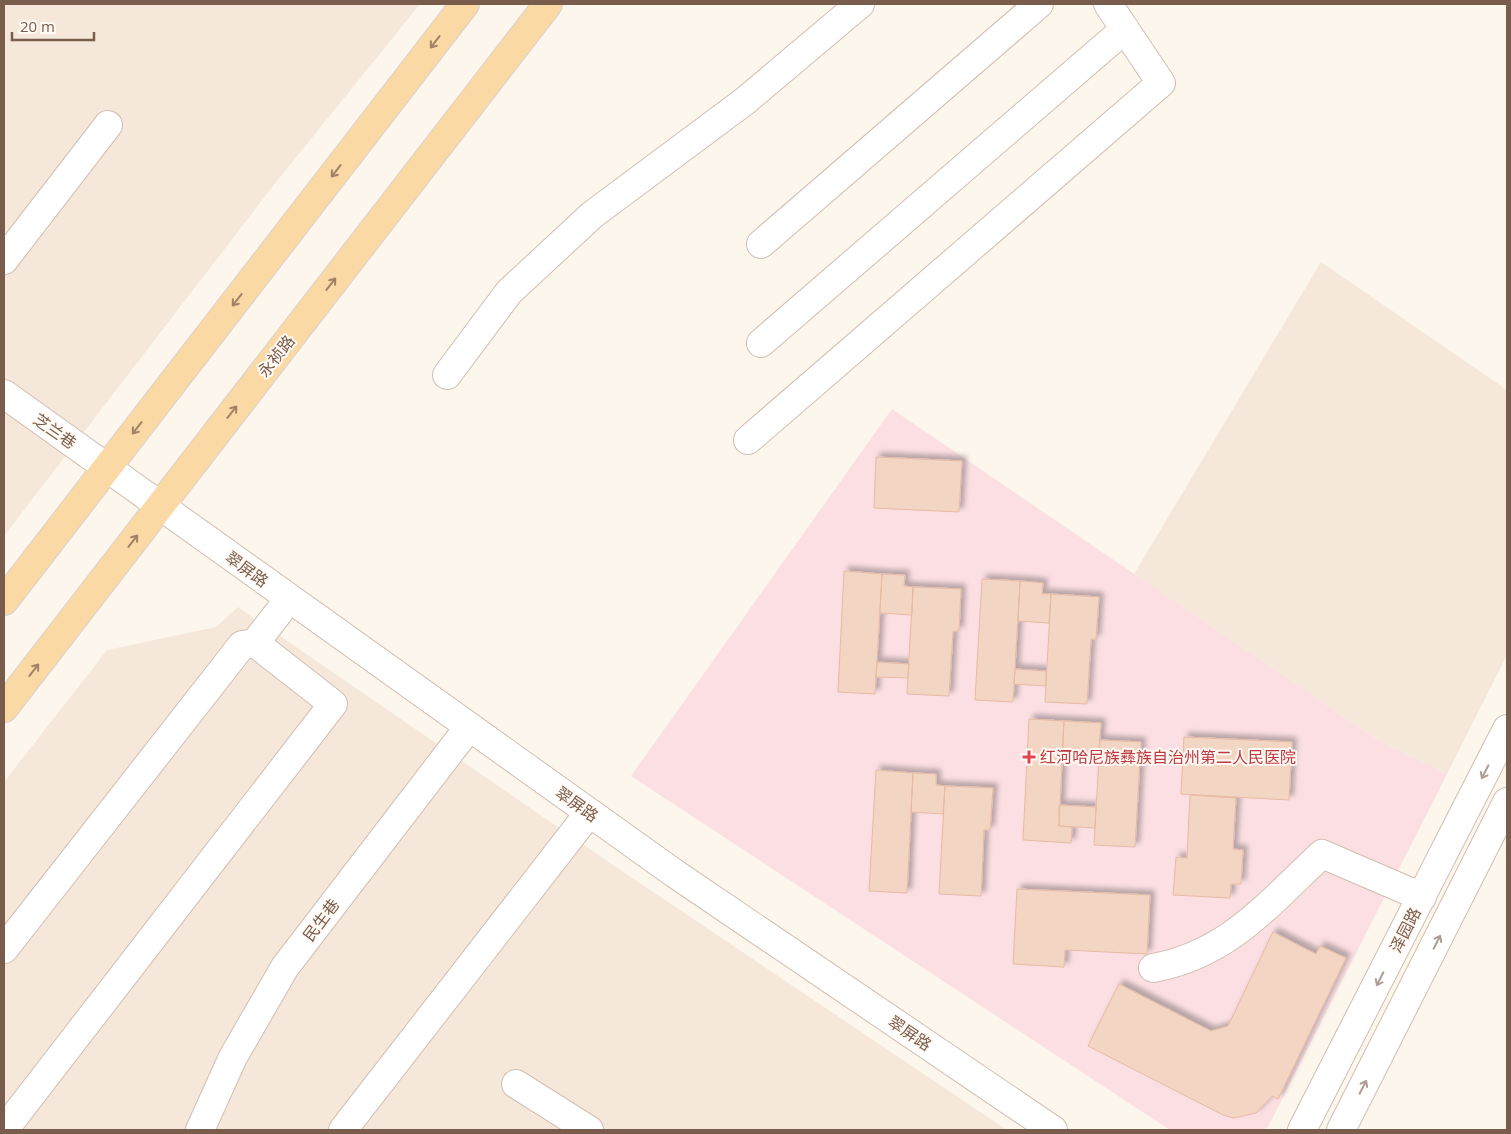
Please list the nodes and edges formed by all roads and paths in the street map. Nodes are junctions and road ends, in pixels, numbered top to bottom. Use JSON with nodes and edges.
{"nodes":[{"id":1,"x":465,"y":4,"type":"edge"},
{"id":2,"x":548,"y":4,"type":"edge"},
{"id":3,"x":860,"y":4,"type":"edge"},
{"id":4,"x":1038,"y":4,"type":"edge"},
{"id":5,"x":1108,"y":4,"type":"edge"},
{"id":6,"x":1125,"y":29,"type":"junction"},
{"id":7,"x":108,"y":125,"type":"dead end"},
{"id":8,"x":761,"y":244,"type":"dead end"},
{"id":9,"x":4,"y":260,"type":"edge"},
{"id":10,"x":761,"y":343,"type":"dead end"},
{"id":11,"x":447,"y":375,"type":"dead end"},
{"id":12,"x":4,"y":394,"type":"edge"},
{"id":13,"x":748,"y":440,"type":"dead end"},
{"id":14,"x":107,"y":468,"type":"junction"},
{"id":15,"x":160,"y":506,"type":"junction"},
{"id":16,"x":289,"y":599,"type":"junction"},
{"id":17,"x":4,"y":601,"type":"edge"},
{"id":18,"x":255,"y":643,"type":"junction"},
{"id":19,"x":4,"y":708,"type":"edge"},
{"id":20,"x":468,"y":727,"type":"junction"},
{"id":21,"x":1507,"y":729,"type":"edge"},
{"id":22,"x":1507,"y":802,"type":"edge"},
{"id":23,"x":590,"y":813,"type":"junction"},
{"id":24,"x":1422,"y":897,"type":"junction"},
{"id":25,"x":4,"y":949,"type":"edge"},
{"id":26,"x":1153,"y":968,"type":"dead end"},
{"id":27,"x":516,"y":1084,"type":"dead end"},
{"id":28,"x":4,"y":1130,"type":"edge"},
{"id":29,"x":200,"y":1130,"type":"edge"},
{"id":30,"x":343,"y":1130,"type":"edge"},
{"id":31,"x":589,"y":1130,"type":"edge"},
{"id":32,"x":1054,"y":1130,"type":"edge"},
{"id":33,"x":1302,"y":1130,"type":"edge"},
{"id":34,"x":1341,"y":1130,"type":"edge"}],
"edges":[{"from":1,"to":14,"type":"main road","one_way":true},
{"from":15,"to":2,"type":"main road","name":"永祯路","one_way":true},
{"from":3,"to":11,"type":"street"},
{"from":4,"to":8,"type":"street"},
{"from":5,"to":6,"type":"street"},
{"from":6,"to":10,"type":"street"},
{"from":6,"to":13,"type":"street"},
{"from":7,"to":9,"type":"street"},
{"from":12,"to":14,"type":"street","name":"芝兰巷"},
{"from":14,"to":15,"type":"street","name":"翠屏路"},
{"from":14,"to":17,"type":"main road"},
{"from":15,"to":16,"type":"street","name":"翠屏路"},
{"from":19,"to":15,"type":"main road","name":"永祯路","one_way":true},
{"from":16,"to":18,"type":"street"},
{"from":16,"to":20,"type":"street","name":"翠屏路"},
{"from":18,"to":25,"type":"street"},
{"from":18,"to":28,"type":"street"},
{"from":20,"to":23,"type":"street","name":"翠屏路"},
{"from":20,"to":29,"type":"street","name":"民生巷"},
{"from":21,"to":24,"type":"street","name":"泽园路","one_way":true},
{"from":34,"to":22,"type":"street","name":"泽园路","one_way":true},
{"from":23,"to":30,"type":"street"},
{"from":23,"to":32,"type":"street","name":"翠屏路"},
{"from":24,"to":26,"type":"street"},
{"from":24,"to":33,"type":"street","name":"泽园路","one_way":true},
{"from":27,"to":31,"type":"street"}]}
